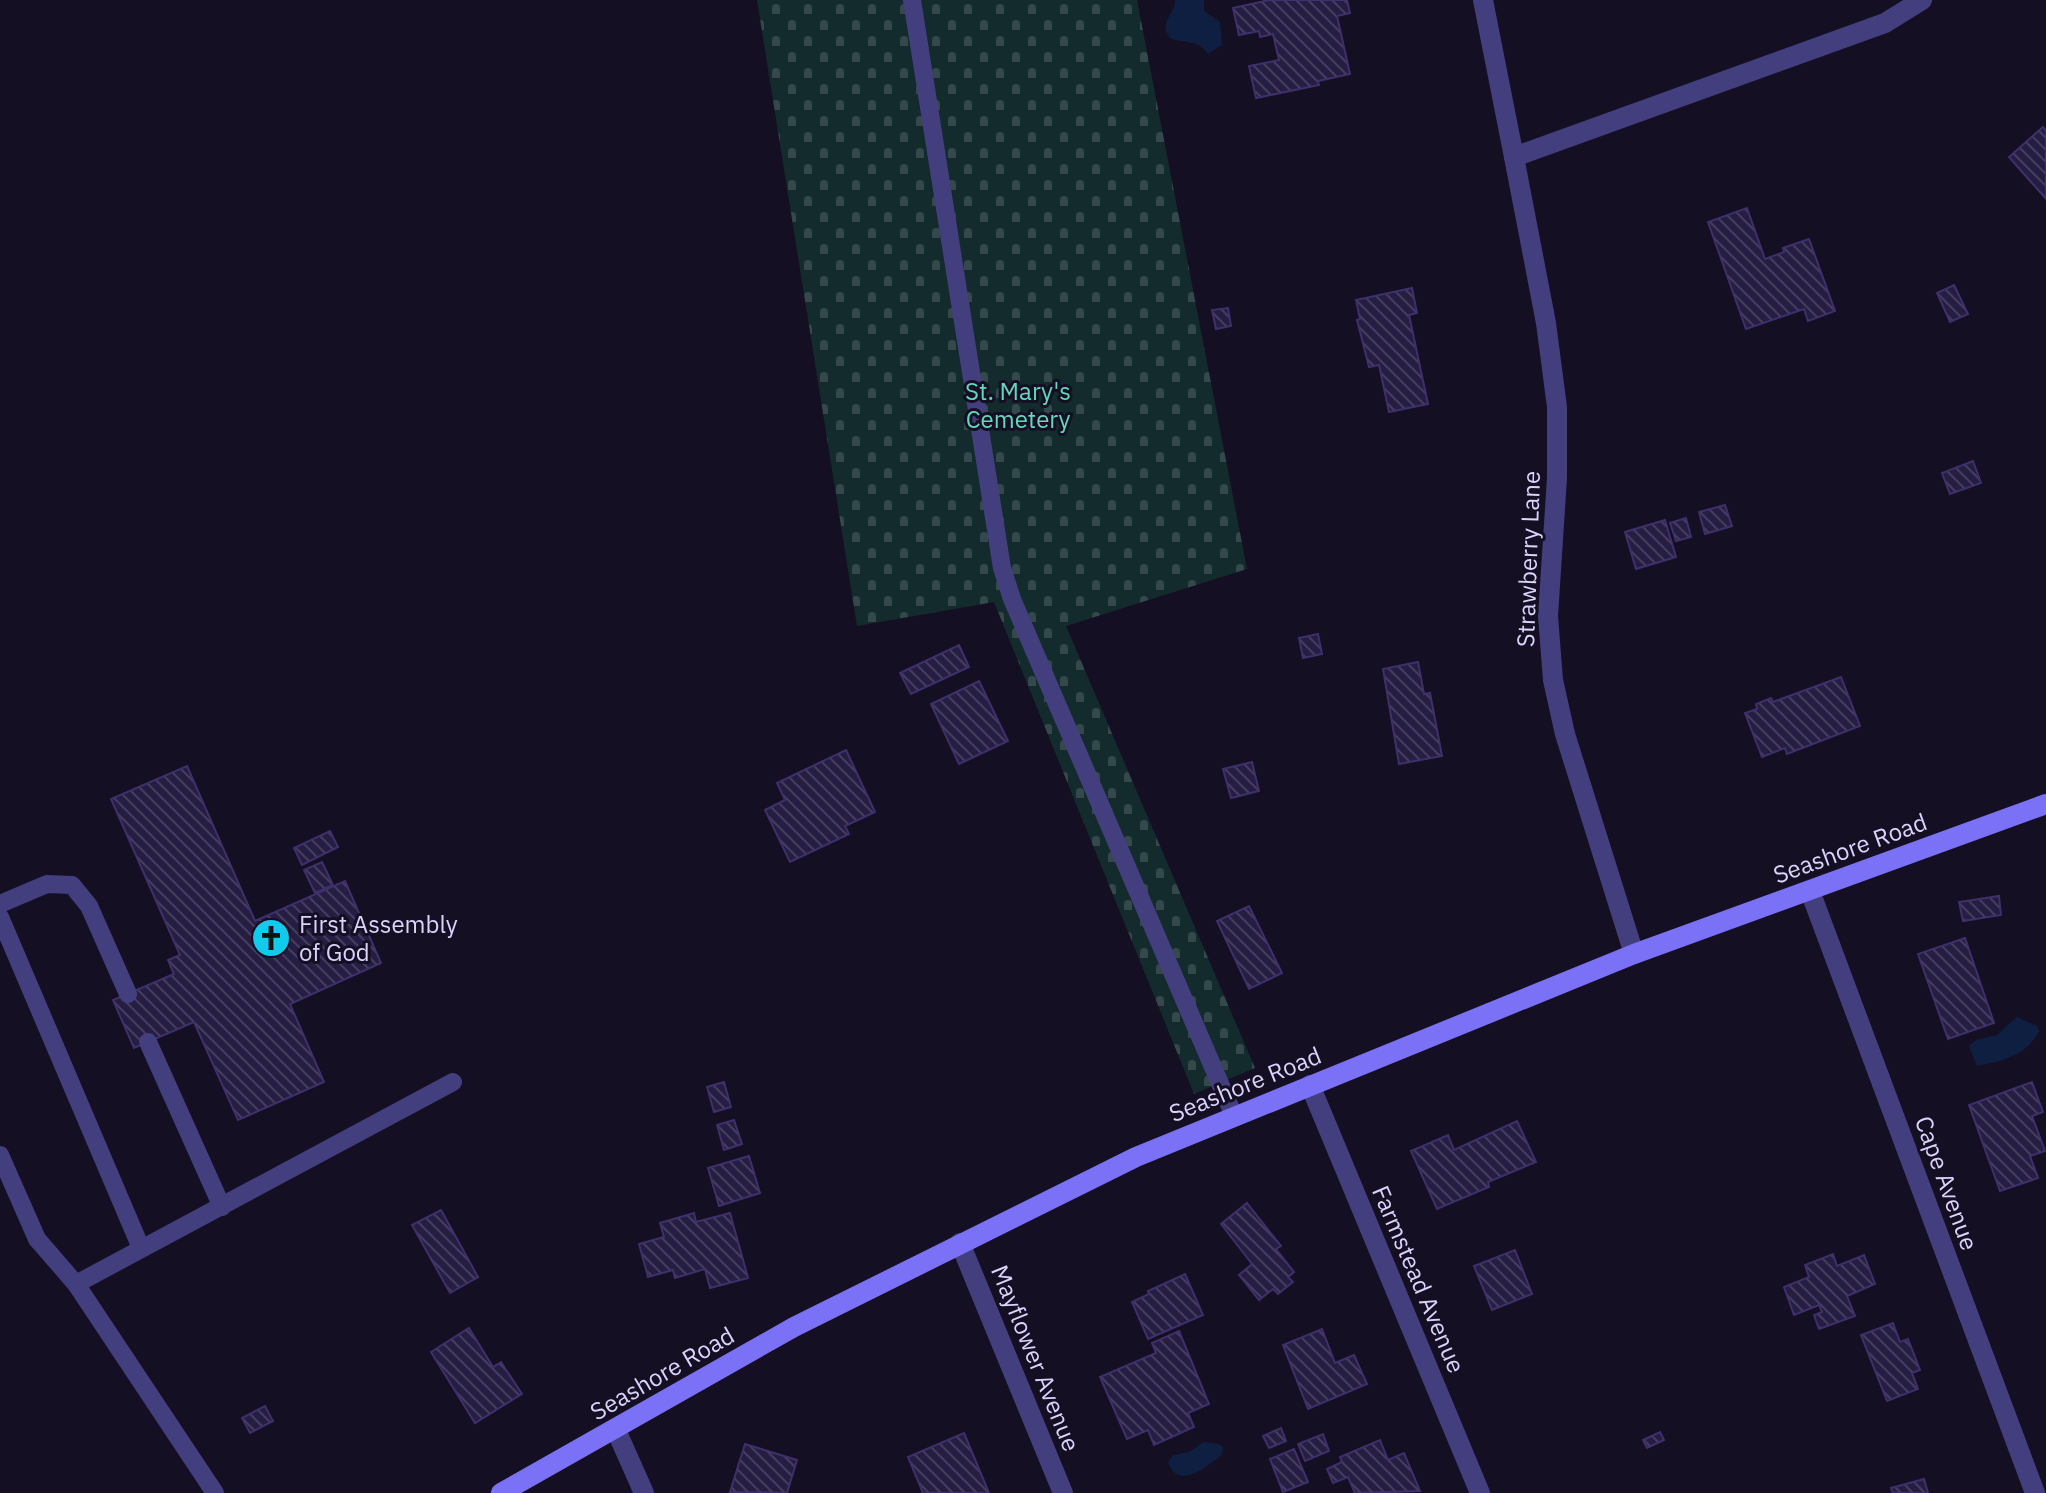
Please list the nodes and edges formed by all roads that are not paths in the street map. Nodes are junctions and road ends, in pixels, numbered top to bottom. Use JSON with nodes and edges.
{"nodes":[{"id":1,"x":912,"y":0,"type":"edge"},
{"id":2,"x":1483,"y":0,"type":"edge"},
{"id":3,"x":1922,"y":0,"type":"edge"},
{"id":4,"x":1514,"y":157,"type":"junction"},
{"id":5,"x":2046,"y":804,"type":"edge"},
{"id":6,"x":1810,"y":891,"type":"junction"},
{"id":7,"x":0,"y":904,"type":"edge"},
{"id":8,"x":0,"y":917,"type":"edge"},
{"id":9,"x":1634,"y":954,"type":"junction"},
{"id":10,"x":128,"y":994,"type":"dead end"},
{"id":11,"x":148,"y":1042,"type":"dead end"},
{"id":12,"x":453,"y":1082,"type":"dead end"},
{"id":13,"x":1310,"y":1085,"type":"junction"},
{"id":14,"x":1234,"y":1116,"type":"junction"},
{"id":15,"x":0,"y":1155,"type":"edge"},
{"id":16,"x":222,"y":1207,"type":"junction"},
{"id":17,"x":960,"y":1243,"type":"junction"},
{"id":18,"x":141,"y":1248,"type":"junction"},
{"id":19,"x":76,"y":1284,"type":"junction"},
{"id":20,"x":616,"y":1430,"type":"junction"},
{"id":21,"x":215,"y":1493,"type":"edge"},
{"id":22,"x":501,"y":1493,"type":"edge"},
{"id":23,"x":644,"y":1493,"type":"edge"},
{"id":24,"x":1063,"y":1493,"type":"edge"},
{"id":25,"x":1480,"y":1493,"type":"edge"},
{"id":26,"x":2035,"y":1493,"type":"edge"}],
"edges":[{"from":1,"to":14,"type":"lane"},
{"from":2,"to":4,"type":"street","name":"Strawberry Lane"},
{"from":3,"to":4,"type":"street"},
{"from":4,"to":9,"type":"street","name":"Strawberry Lane"},
{"from":5,"to":6,"type":"main road","name":"Seashore Road"},
{"from":6,"to":9,"type":"main road","name":"Seashore Road"},
{"from":6,"to":26,"type":"street","name":"Cape Avenue"},
{"from":7,"to":10,"type":"lane"},
{"from":8,"to":18,"type":"lane"},
{"from":9,"to":13,"type":"main road","name":"Seashore Road"},
{"from":11,"to":16,"type":"lane"},
{"from":12,"to":16,"type":"lane"},
{"from":13,"to":14,"type":"main road","name":"Seashore Road"},
{"from":13,"to":25,"type":"street","name":"Farmstead Avenue"},
{"from":14,"to":17,"type":"main road","name":"Seashore Road"},
{"from":15,"to":19,"type":"lane"},
{"from":16,"to":18,"type":"lane"},
{"from":17,"to":20,"type":"main road","name":"Seashore Road"},
{"from":17,"to":24,"type":"street","name":"Mayflower Avenue"},
{"from":18,"to":19,"type":"lane"},
{"from":19,"to":21,"type":"lane"},
{"from":20,"to":22,"type":"main road","name":"Seashore Road"},
{"from":20,"to":23,"type":"street"}]}
